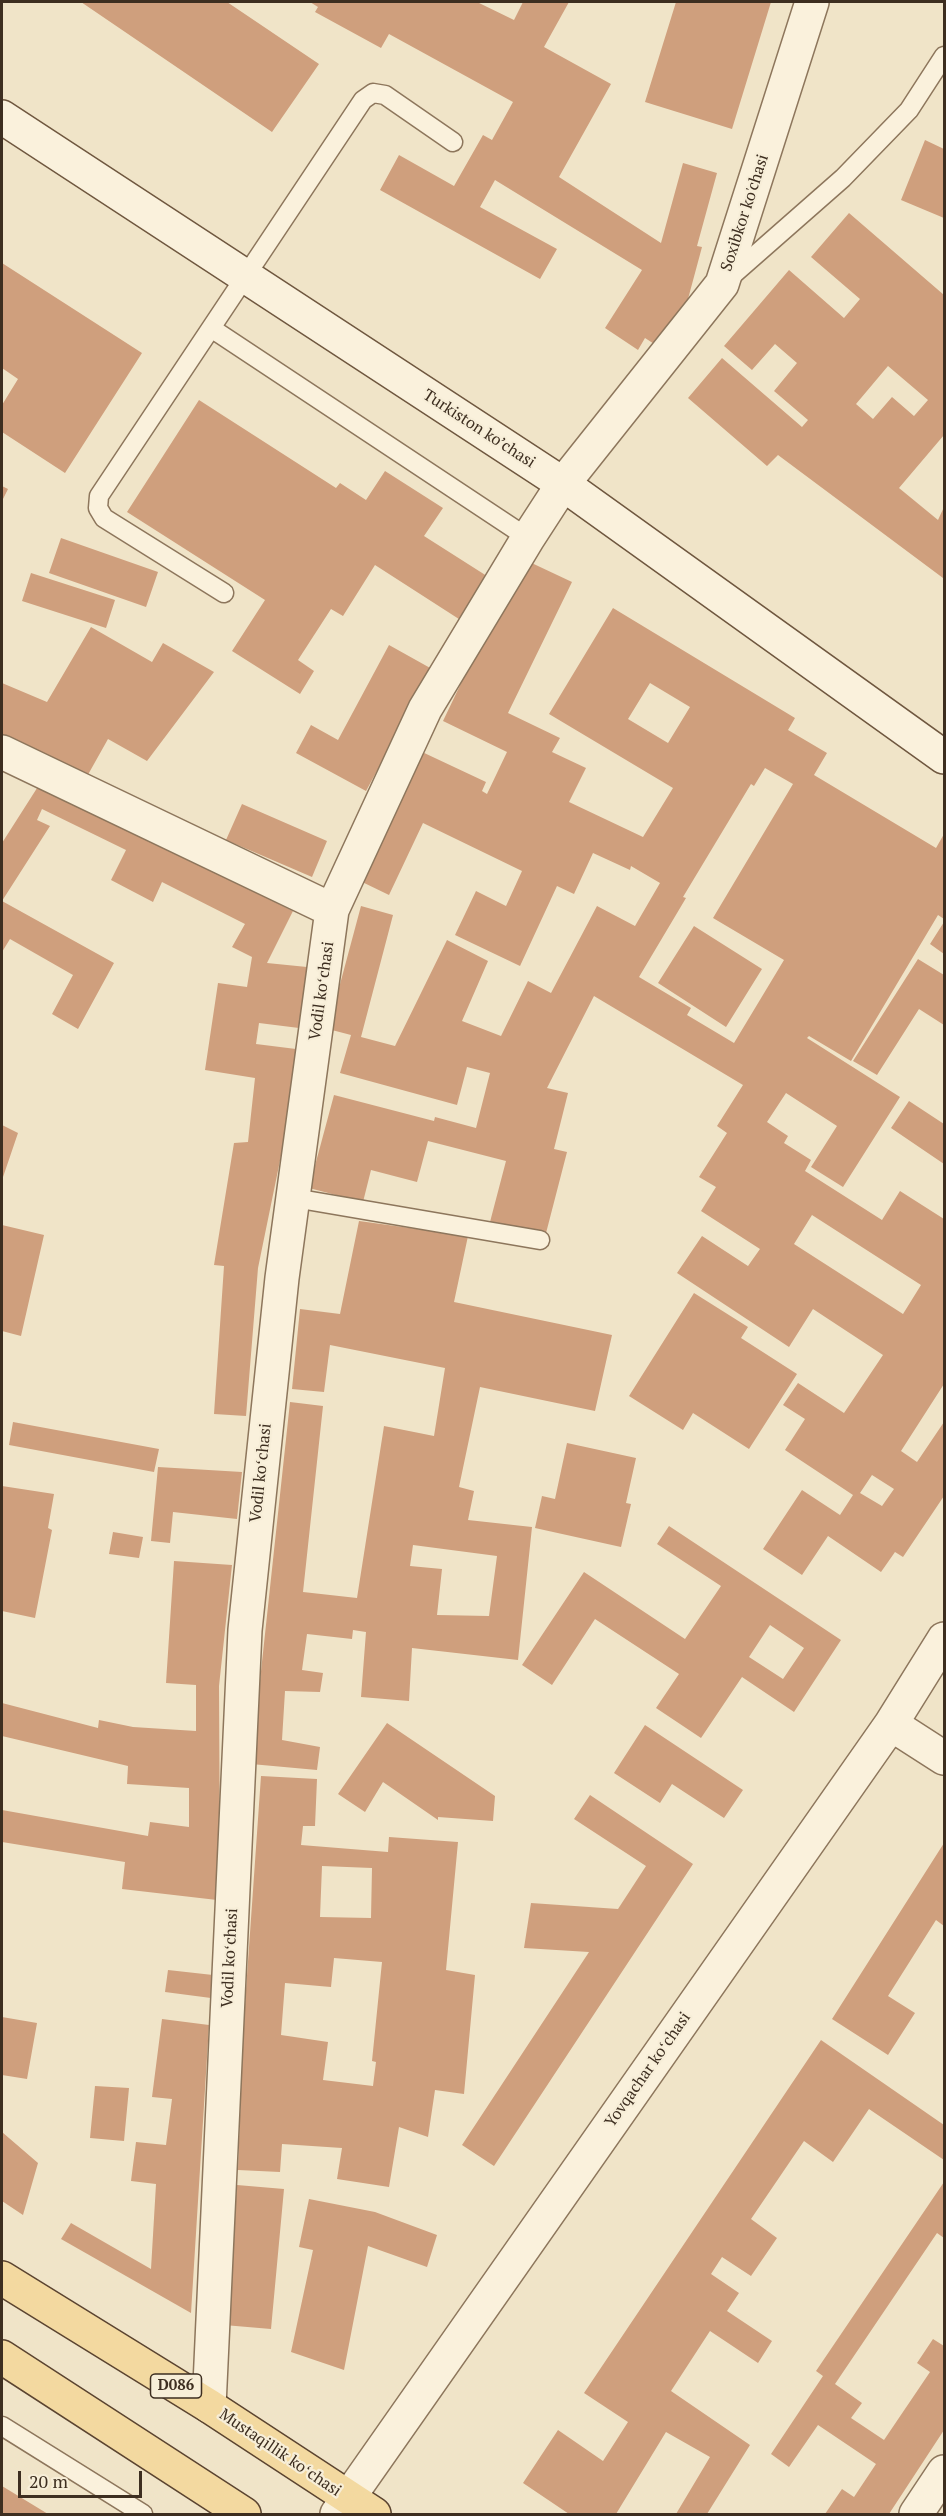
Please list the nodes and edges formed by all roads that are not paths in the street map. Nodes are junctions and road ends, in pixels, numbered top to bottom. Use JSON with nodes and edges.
{"nodes":[{"id":1,"x":812,"y":2,"type":"edge"},
{"id":2,"x":945,"y":56,"type":"edge"},
{"id":3,"x":2,"y":117,"type":"edge"},
{"id":4,"x":453,"y":142,"type":"dead end"},
{"id":5,"x":245,"y":277,"type":"junction"},
{"id":6,"x":722,"y":284,"type":"junction"},
{"id":7,"x":211,"y":328,"type":"junction"},
{"id":8,"x":563,"y":484,"type":"junction"},
{"id":9,"x":528,"y":538,"type":"junction"},
{"id":10,"x":224,"y":593,"type":"dead end"},
{"id":11,"x":945,"y":757,"type":"edge"},
{"id":12,"x":6,"y":764,"type":"edge"},
{"id":13,"x":333,"y":910,"type":"junction"},
{"id":14,"x":294,"y":1198,"type":"junction"},
{"id":15,"x":540,"y":1240,"type":"dead end"},
{"id":16,"x":945,"y":1639,"type":"edge"},
{"id":17,"x":891,"y":1724,"type":"junction"},
{"id":18,"x":945,"y":1758,"type":"edge"},
{"id":19,"x":2,"y":2278,"type":"edge"},
{"id":20,"x":2,"y":2357,"type":"edge"},
{"id":21,"x":209,"y":2406,"type":"junction"},
{"id":22,"x":2,"y":2426,"type":"edge"},
{"id":23,"x":945,"y":2472,"type":"edge"},
{"id":24,"x":353,"y":2509,"type":"edge"},
{"id":25,"x":143,"y":2514,"type":"edge"},
{"id":26,"x":244,"y":2514,"type":"edge"},
{"id":27,"x":916,"y":2514,"type":"edge"}],
"edges":[{"from":1,"to":6,"type":"street","name":"Soxibkor ko'chasi"},
{"from":2,"to":6,"type":"lane"},
{"from":3,"to":5,"type":"street","name":"Turkiston ko’chasi"},
{"from":4,"to":5,"type":"lane"},
{"from":5,"to":7,"type":"lane"},
{"from":5,"to":8,"type":"street","name":"Turkiston ko’chasi"},
{"from":6,"to":8,"type":"street","name":"Soxibkor ko'chasi"},
{"from":7,"to":9,"type":"lane"},
{"from":7,"to":10,"type":"lane"},
{"from":8,"to":9,"type":"street","name":"Soxibkor ko'chasi"},
{"from":8,"to":11,"type":"street","name":"Turkiston ko’chasi"},
{"from":9,"to":13,"type":"street","name":"Vodil koʻchasi"},
{"from":12,"to":13,"type":"street"},
{"from":13,"to":14,"type":"street","name":"Vodil koʻchasi"},
{"from":14,"to":15,"type":"lane"},
{"from":14,"to":21,"type":"street","name":"Vodil koʻchasi"},
{"from":16,"to":17,"type":"street","name":"Yovqachar koʻchasi"},
{"from":17,"to":18,"type":"street"},
{"from":17,"to":24,"type":"street","name":"Yovqachar koʻchasi"},
{"from":19,"to":21,"type":"main road","name":"Mustaqillik koʻchasi","number":"D086"},
{"from":20,"to":26,"type":"main road"},
{"from":21,"to":24,"type":"main road","name":"Mustaqillik koʻchasi","number":"D086"},
{"from":22,"to":25,"type":"lane"},
{"from":23,"to":27,"type":"street"}]}
